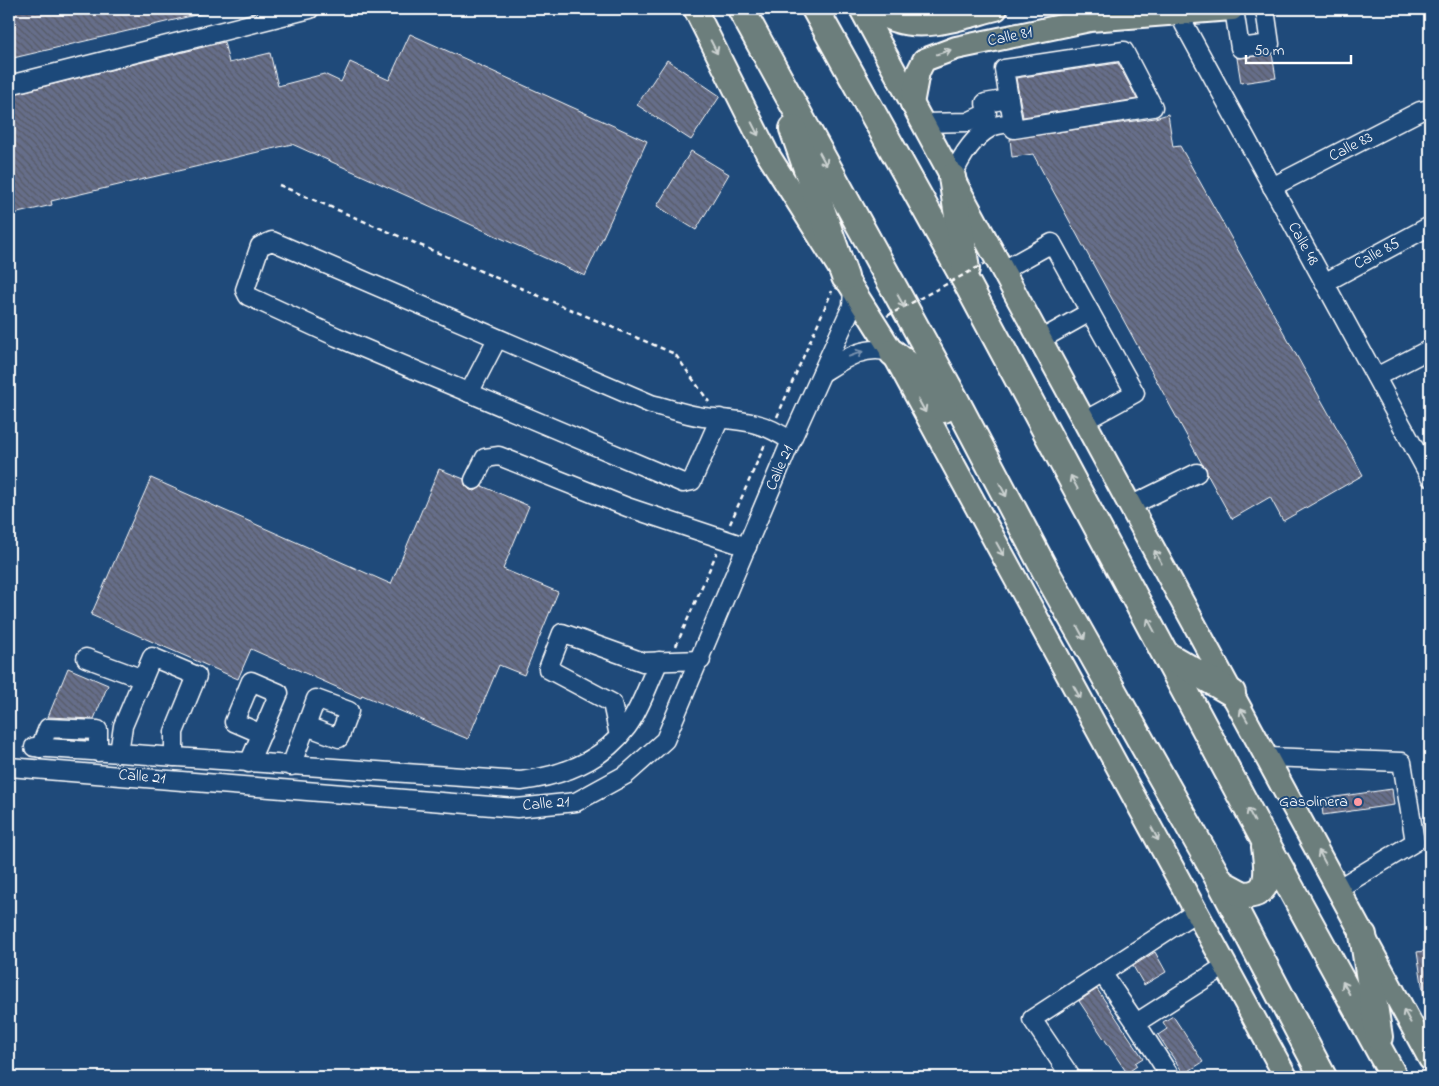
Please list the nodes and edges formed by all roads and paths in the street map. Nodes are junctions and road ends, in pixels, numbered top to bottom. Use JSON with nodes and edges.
{"nodes":[{"id":1,"x":310,"y":9,"type":"edge"},
{"id":2,"x":695,"y":9,"type":"edge"},
{"id":3,"x":726,"y":9,"type":"edge"},
{"id":4,"x":741,"y":9,"type":"edge"},
{"id":5,"x":815,"y":9,"type":"edge"},
{"id":6,"x":861,"y":9,"type":"edge"},
{"id":7,"x":871,"y":9,"type":"edge"},
{"id":8,"x":996,"y":9,"type":"edge"},
{"id":9,"x":1233,"y":9,"type":"edge"},
{"id":10,"x":1265,"y":9,"type":"edge"},
{"id":11,"x":1181,"y":11,"type":"edge"},
{"id":12,"x":765,"y":54,"type":"junction"},
{"id":13,"x":9,"y":85,"type":"edge"},
{"id":14,"x":1009,"y":99,"type":"junction"},
{"id":15,"x":1430,"y":110,"type":"edge"},
{"id":16,"x":917,"y":113,"type":"junction"},
{"id":17,"x":1013,"y":123,"type":"junction"},
{"id":18,"x":952,"y":177,"type":"junction"},
{"id":19,"x":279,"y":184,"type":"dead end"},
{"id":20,"x":1272,"y":187,"type":"junction"},
{"id":21,"x":1430,"y":226,"type":"edge"},
{"id":22,"x":993,"y":268,"type":"junction"},
{"id":23,"x":1324,"y":283,"type":"junction"},
{"id":24,"x":843,"y":285,"type":"junction"},
{"id":25,"x":969,"y":287,"type":"junction"},
{"id":26,"x":1090,"y":312,"type":"junction"},
{"id":27,"x":887,"y":316,"type":"dead end"},
{"id":28,"x":497,"y":339,"type":"junction"},
{"id":29,"x":1040,"y":340,"type":"junction"},
{"id":30,"x":1430,"y":348,"type":"edge"},
{"id":31,"x":893,"y":353,"type":"junction"},
{"id":32,"x":822,"y":373,"type":"junction"},
{"id":33,"x":1376,"y":377,"type":"junction"},
{"id":34,"x":470,"y":392,"type":"junction"},
{"id":35,"x":720,"y":418,"type":"junction"},
{"id":36,"x":1084,"y":421,"type":"junction"},
{"id":37,"x":772,"y":428,"type":"junction"},
{"id":38,"x":791,"y":441,"type":"junction"},
{"id":39,"x":987,"y":459,"type":"junction"},
{"id":40,"x":1197,"y":473,"type":"dead end"},
{"id":41,"x":1430,"y":474,"type":"edge"},
{"id":42,"x":474,"y":480,"type":"dead end"},
{"id":43,"x":1130,"y":506,"type":"junction"},
{"id":44,"x":722,"y":540,"type":"junction"},
{"id":45,"x":747,"y":547,"type":"junction"},
{"id":46,"x":1168,"y":656,"type":"junction"},
{"id":47,"x":86,"y":658,"type":"dead end"},
{"id":48,"x":701,"y":660,"type":"junction"},
{"id":49,"x":664,"y":661,"type":"junction"},
{"id":50,"x":143,"y":679,"type":"junction"},
{"id":51,"x":1232,"y":693,"type":"junction"},
{"id":52,"x":306,"y":726,"type":"dead end"},
{"id":53,"x":262,"y":734,"type":"dead end"},
{"id":54,"x":619,"y":736,"type":"junction"},
{"id":55,"x":37,"y":747,"type":"dead end"},
{"id":56,"x":126,"y":754,"type":"junction"},
{"id":57,"x":174,"y":757,"type":"junction"},
{"id":58,"x":1268,"y":757,"type":"junction"},
{"id":59,"x":250,"y":763,"type":"junction"},
{"id":60,"x":291,"y":766,"type":"junction"},
{"id":61,"x":9,"y":767,"type":"edge"},
{"id":62,"x":98,"y":774,"type":"junction"},
{"id":63,"x":1265,"y":842,"type":"junction"},
{"id":64,"x":1222,"y":883,"type":"junction"},
{"id":65,"x":1339,"y":888,"type":"junction"},
{"id":66,"x":1196,"y":912,"type":"junction"},
{"id":67,"x":1363,"y":935,"type":"junction"},
{"id":68,"x":1225,"y":966,"type":"junction"},
{"id":69,"x":1102,"y":973,"type":"junction"},
{"id":70,"x":1136,"y":1023,"type":"junction"},
{"id":71,"x":1295,"y":1027,"type":"junction"},
{"id":72,"x":1427,"y":1045,"type":"edge"},
{"id":73,"x":1382,"y":1055,"type":"junction"},
{"id":74,"x":1170,"y":1076,"type":"dead end"},
{"id":75,"x":1071,"y":1077,"type":"edge"},
{"id":76,"x":1286,"y":1077,"type":"edge"},
{"id":77,"x":1311,"y":1077,"type":"edge"},
{"id":78,"x":1323,"y":1077,"type":"edge"},
{"id":79,"x":1394,"y":1077,"type":"edge"}],
"edges":[{"from":1,"to":13,"type":"street"},
{"from":2,"to":24,"type":"main road","one_way":true},
{"from":3,"to":12,"type":"highway"},
{"from":4,"to":12,"type":"highway"},
{"from":5,"to":25,"type":"highway"},
{"from":6,"to":16,"type":"main road"},
{"from":7,"to":8,"type":"main road","name":"Calle 81"},
{"from":9,"to":10,"type":"street"},
{"from":9,"to":11,"type":"main road","name":"Calle 81"},
{"from":16,"to":11,"type":"main road","name":"Calle 81","one_way":true},
{"from":11,"to":20,"type":"street","name":"Calle 48"},
{"from":12,"to":24,"type":"highway"},
{"from":12,"to":39,"type":"highway","one_way":true},
{"from":14,"to":16,"type":"street"},
{"from":14,"to":17,"type":"street"},
{"from":14,"to":17,"type":"street"},
{"from":15,"to":20,"type":"street","name":"Calle 83"},
{"from":16,"to":18,"type":"main road"},
{"from":17,"to":18,"type":"street"},
{"from":18,"to":22,"type":"main road"},
{"from":18,"to":25,"type":"highway"},
{"from":19,"to":35,"type":"path"},
{"from":20,"to":23,"type":"street","name":"Calle 48"},
{"from":21,"to":23,"type":"street","name":"Calle 85"},
{"from":22,"to":26,"type":"street"},
{"from":22,"to":27,"type":"path","bridge":true},
{"from":22,"to":29,"type":"main road"},
{"from":23,"to":33,"type":"street","name":"Calle 48"},
{"from":24,"to":31,"type":"main road"},
{"from":24,"to":32,"type":"street","name":"Calle 21"},
{"from":24,"to":37,"type":"path"},
{"from":46,"to":25,"type":"highway","one_way":true},
{"from":26,"to":29,"type":"street"},
{"from":26,"to":36,"type":"street"},
{"from":28,"to":34,"type":"street"},
{"from":28,"to":34,"type":"street"},
{"from":28,"to":35,"type":"street"},
{"from":29,"to":36,"type":"main road"},
{"from":30,"to":33,"type":"street"},
{"from":32,"to":31,"type":"street","one_way":true},
{"from":31,"to":39,"type":"highway"},
{"from":31,"to":66,"type":"main road","one_way":true},
{"from":32,"to":38,"type":"street","name":"Calle 21"},
{"from":33,"to":41,"type":"street","name":"Calle 48"},
{"from":34,"to":35,"type":"street"},
{"from":35,"to":37,"type":"street"},
{"from":36,"to":43,"type":"main road"},
{"from":37,"to":38,"type":"street"},
{"from":37,"to":44,"type":"path"},
{"from":38,"to":45,"type":"street","name":"Calle 21"},
{"from":39,"to":64,"type":"highway","one_way":true},
{"from":40,"to":43,"type":"street"},
{"from":42,"to":44,"type":"street"},
{"from":51,"to":43,"type":"main road","one_way":true},
{"from":44,"to":45,"type":"street"},
{"from":44,"to":49,"type":"path"},
{"from":45,"to":48,"type":"street","name":"Calle 21"},
{"from":46,"to":51,"type":"highway"},
{"from":63,"to":46,"type":"highway","one_way":true},
{"from":47,"to":50,"type":"street"},
{"from":48,"to":49,"type":"street"},
{"from":48,"to":62,"type":"street","name":"Calle 21"},
{"from":49,"to":54,"type":"street"},
{"from":49,"to":54,"type":"street"},
{"from":50,"to":56,"type":"street"},
{"from":50,"to":57,"type":"street"},
{"from":58,"to":51,"type":"main road","one_way":true},
{"from":52,"to":60,"type":"street"},
{"from":53,"to":59,"type":"street"},
{"from":54,"to":60,"type":"street"},
{"from":55,"to":56,"type":"street"},
{"from":56,"to":57,"type":"street"},
{"from":56,"to":62,"type":"street"},
{"from":57,"to":59,"type":"street"},
{"from":65,"to":58,"type":"main road","one_way":true},
{"from":58,"to":65,"type":"street"},
{"from":59,"to":60,"type":"street"},
{"from":61,"to":62,"type":"street","name":"Calle 21"},
{"from":63,"to":64,"type":"highway"},
{"from":73,"to":63,"type":"highway","one_way":true},
{"from":64,"to":71,"type":"highway"},
{"from":65,"to":67,"type":"main road"},
{"from":66,"to":68,"type":"main road"},
{"from":66,"to":69,"type":"street"},
{"from":72,"to":67,"type":"main road","one_way":true},
{"from":67,"to":73,"type":"highway"},
{"from":68,"to":70,"type":"street"},
{"from":68,"to":76,"type":"main road"},
{"from":69,"to":70,"type":"street"},
{"from":69,"to":75,"type":"street"},
{"from":70,"to":74,"type":"street"},
{"from":71,"to":77,"type":"highway"},
{"from":71,"to":78,"type":"highway"},
{"from":73,"to":79,"type":"highway"}]}
